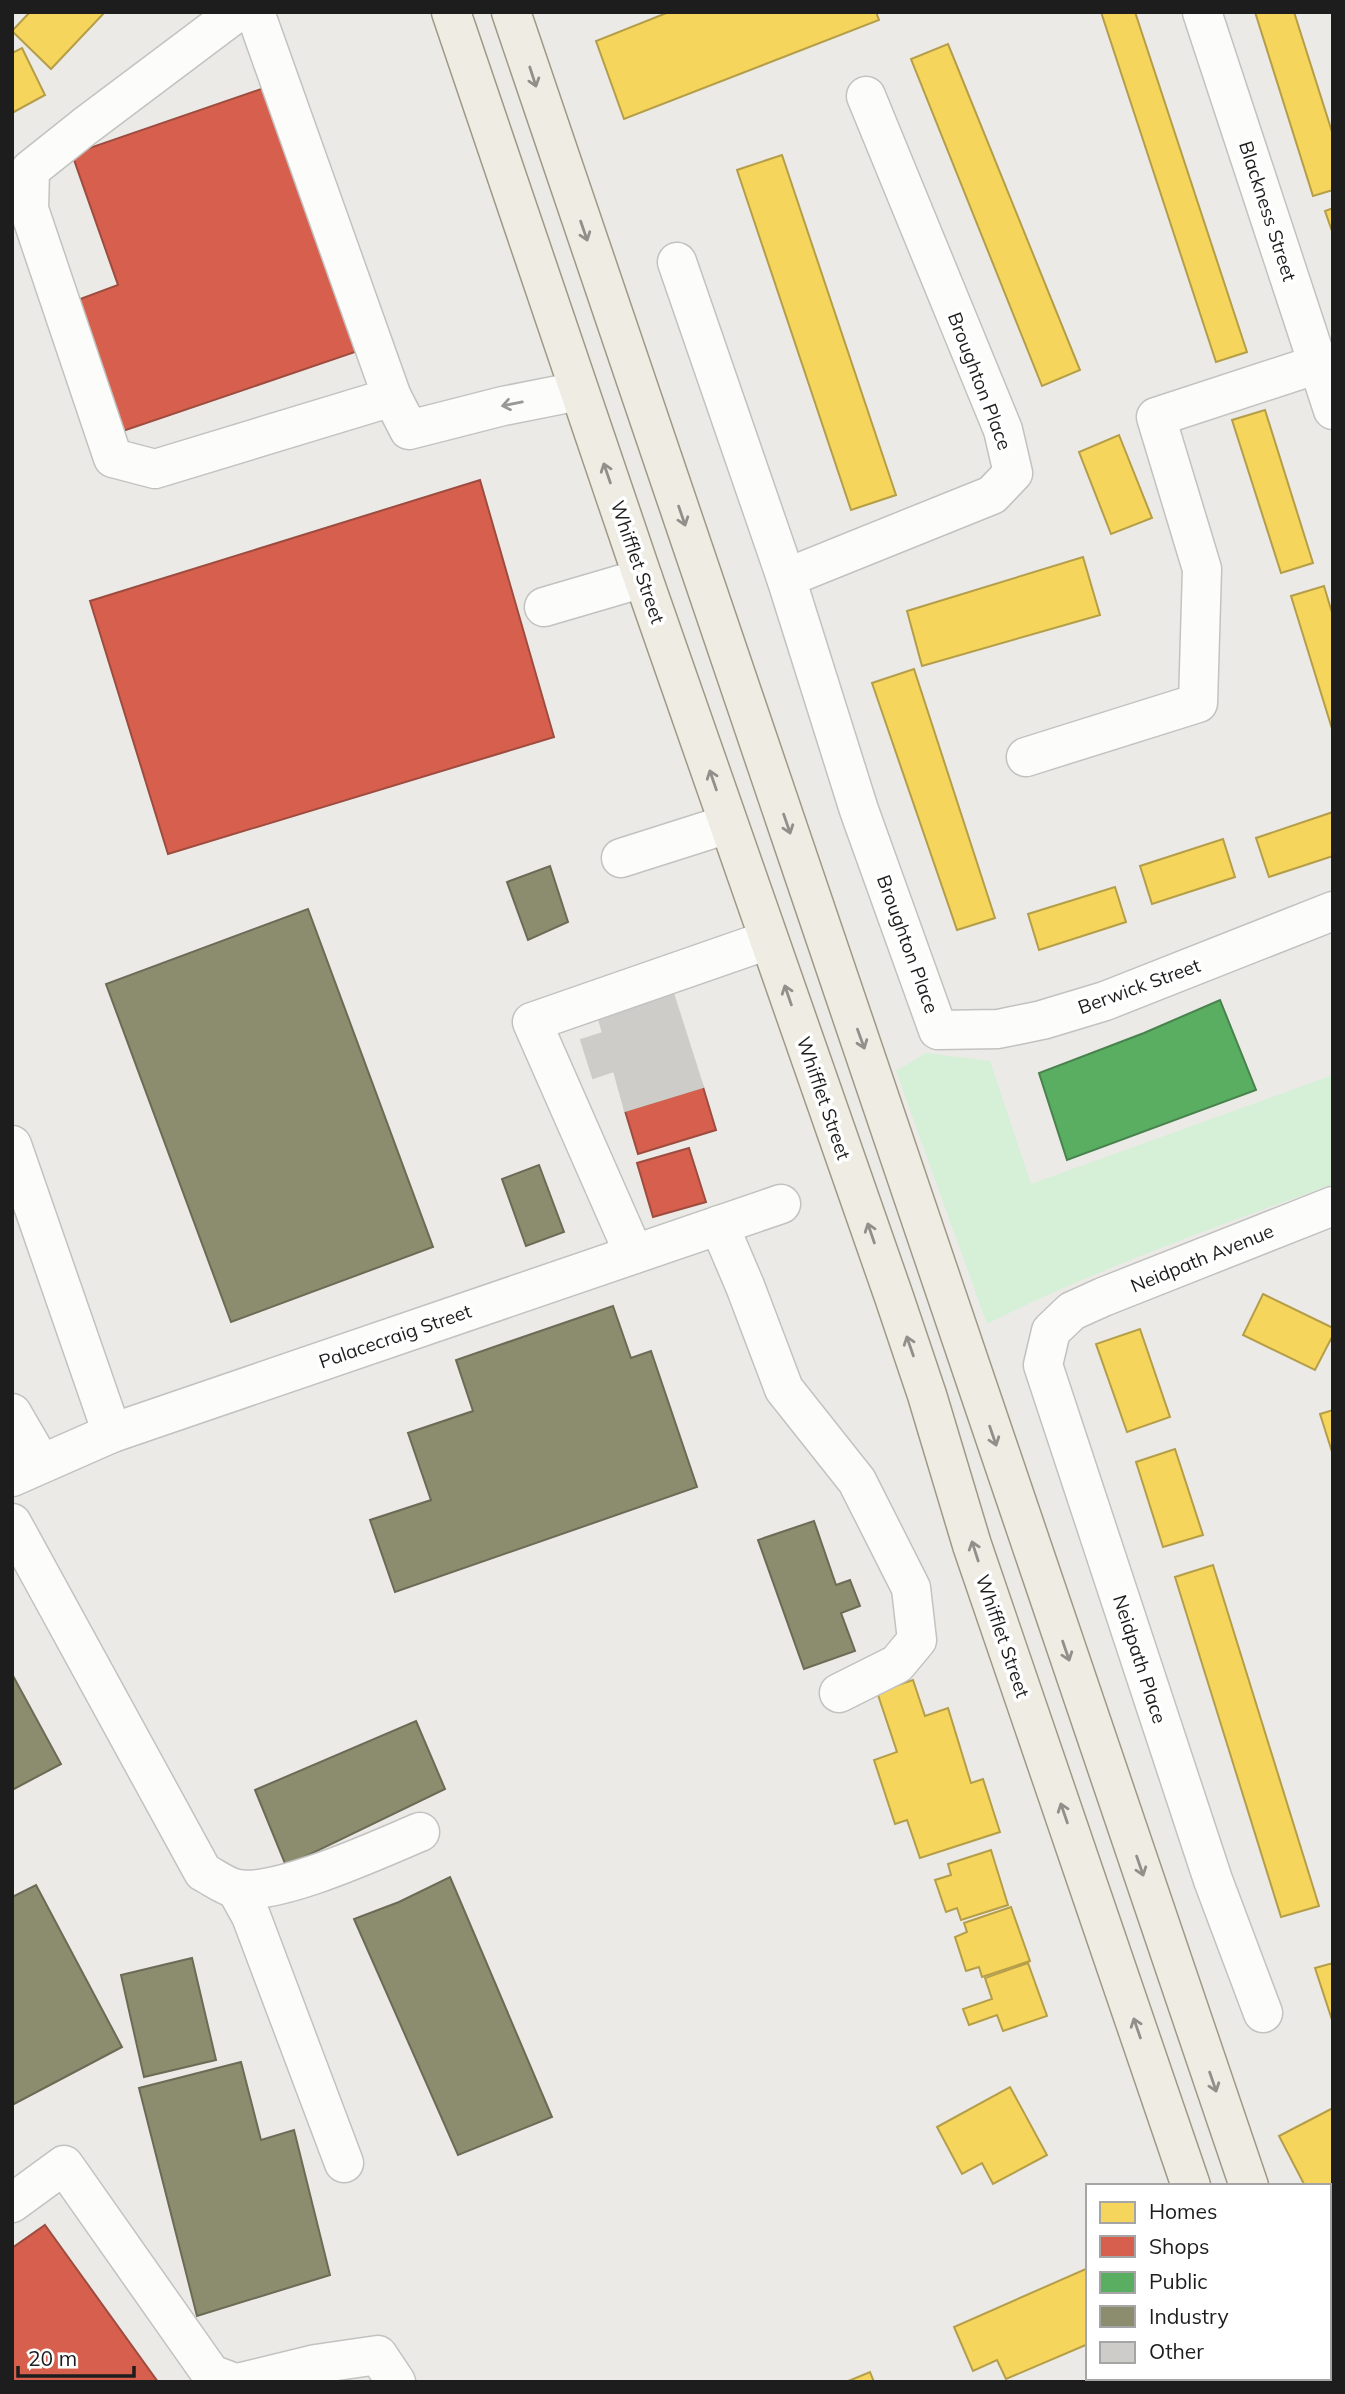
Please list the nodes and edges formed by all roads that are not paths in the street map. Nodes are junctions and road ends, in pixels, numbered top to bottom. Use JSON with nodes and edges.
{"nodes":[{"id":1,"x":237,"y":12,"type":"edge"},
{"id":2,"x":254,"y":12,"type":"edge"},
{"id":3,"x":451,"y":12,"type":"edge"},
{"id":4,"x":511,"y":12,"type":"edge"},
{"id":5,"x":1202,"y":12,"type":"edge"},
{"id":6,"x":866,"y":96,"type":"dead end"},
{"id":7,"x":677,"y":262,"type":"dead end"},
{"id":8,"x":1318,"y":364,"type":"junction"},
{"id":9,"x":579,"y":391,"type":"junction"},
{"id":10,"x":392,"y":397,"type":"junction"},
{"id":11,"x":1333,"y":410,"type":"edge"},
{"id":12,"x":643,"y":578,"type":"junction"},
{"id":13,"x":786,"y":578,"type":"junction"},
{"id":14,"x":544,"y":607,"type":"dead end"},
{"id":15,"x":1026,"y":757,"type":"dead end"},
{"id":16,"x":728,"y":824,"type":"junction"},
{"id":17,"x":621,"y":858,"type":"dead end"},
{"id":18,"x":1333,"y":911,"type":"edge"},
{"id":19,"x":768,"y":940,"type":"junction"},
{"id":20,"x":939,"y":1030,"type":"joint"},
{"id":21,"x":12,"y":1145,"type":"edge"},
{"id":22,"x":781,"y":1204,"type":"dead end"},
{"id":23,"x":1333,"y":1206,"type":"edge"},
{"id":24,"x":719,"y":1225,"type":"junction"},
{"id":25,"x":634,"y":1254,"type":"junction"},
{"id":26,"x":1072,"y":1311,"type":"joint"},
{"id":27,"x":12,"y":1413,"type":"edge"},
{"id":28,"x":111,"y":1433,"type":"junction"},
{"id":29,"x":27,"y":1470,"type":"edge"},
{"id":30,"x":12,"y":1523,"type":"edge"},
{"id":31,"x":839,"y":1693,"type":"dead end"},
{"id":32,"x":419,"y":1832,"type":"dead end"},
{"id":33,"x":236,"y":1889,"type":"junction"},
{"id":34,"x":1263,"y":2013,"type":"dead end"},
{"id":35,"x":344,"y":2163,"type":"dead end"},
{"id":36,"x":1190,"y":2184,"type":"edge"},
{"id":37,"x":1248,"y":2184,"type":"edge"},
{"id":38,"x":12,"y":2203,"type":"edge"},
{"id":39,"x":232,"y":2382,"type":"edge"},
{"id":40,"x":242,"y":2382,"type":"edge"},
{"id":41,"x":396,"y":2382,"type":"edge"}],
"edges":[{"from":1,"to":10,"type":"street"},
{"from":2,"to":10,"type":"street"},
{"from":3,"to":9,"type":"main road","name":"Whifflet Street"},
{"from":4,"to":37,"type":"main road","one_way":true},
{"from":5,"to":8,"type":"street","name":"Blackness Street"},
{"from":6,"to":13,"type":"street","name":"Broughton Place"},
{"from":7,"to":13,"type":"street","name":"Broughton Place"},
{"from":8,"to":11,"type":"street","name":"Blackness Street"},
{"from":8,"to":15,"type":"street"},
{"from":9,"to":10,"type":"street","one_way":true},
{"from":12,"to":9,"type":"main road","name":"Whifflet Street","one_way":true},
{"from":12,"to":14,"type":"street"},
{"from":16,"to":12,"type":"main road","name":"Whifflet Street","one_way":true},
{"from":13,"to":20,"type":"street","name":"Broughton Place"},
{"from":16,"to":17,"type":"street"},
{"from":16,"to":19,"type":"main road","name":"Whifflet Street"},
{"from":18,"to":20,"type":"street","name":"Berwick Street"},
{"from":19,"to":25,"type":"street"},
{"from":36,"to":19,"type":"main road","name":"Whifflet Street","one_way":true},
{"from":21,"to":28,"type":"street"},
{"from":22,"to":24,"type":"street","name":"Palacecraig Street"},
{"from":23,"to":26,"type":"street","name":"Neidpath Avenue"},
{"from":24,"to":25,"type":"street","name":"Palacecraig Street"},
{"from":24,"to":31,"type":"street"},
{"from":25,"to":28,"type":"street","name":"Palacecraig Street"},
{"from":26,"to":34,"type":"street","name":"Neidpath Place"},
{"from":27,"to":29,"type":"street"},
{"from":28,"to":29,"type":"street","name":"Palacecraig Street"},
{"from":30,"to":33,"type":"street"},
{"from":32,"to":33,"type":"street"},
{"from":33,"to":35,"type":"street"},
{"from":38,"to":39,"type":"street"},
{"from":40,"to":41,"type":"street"}]}
